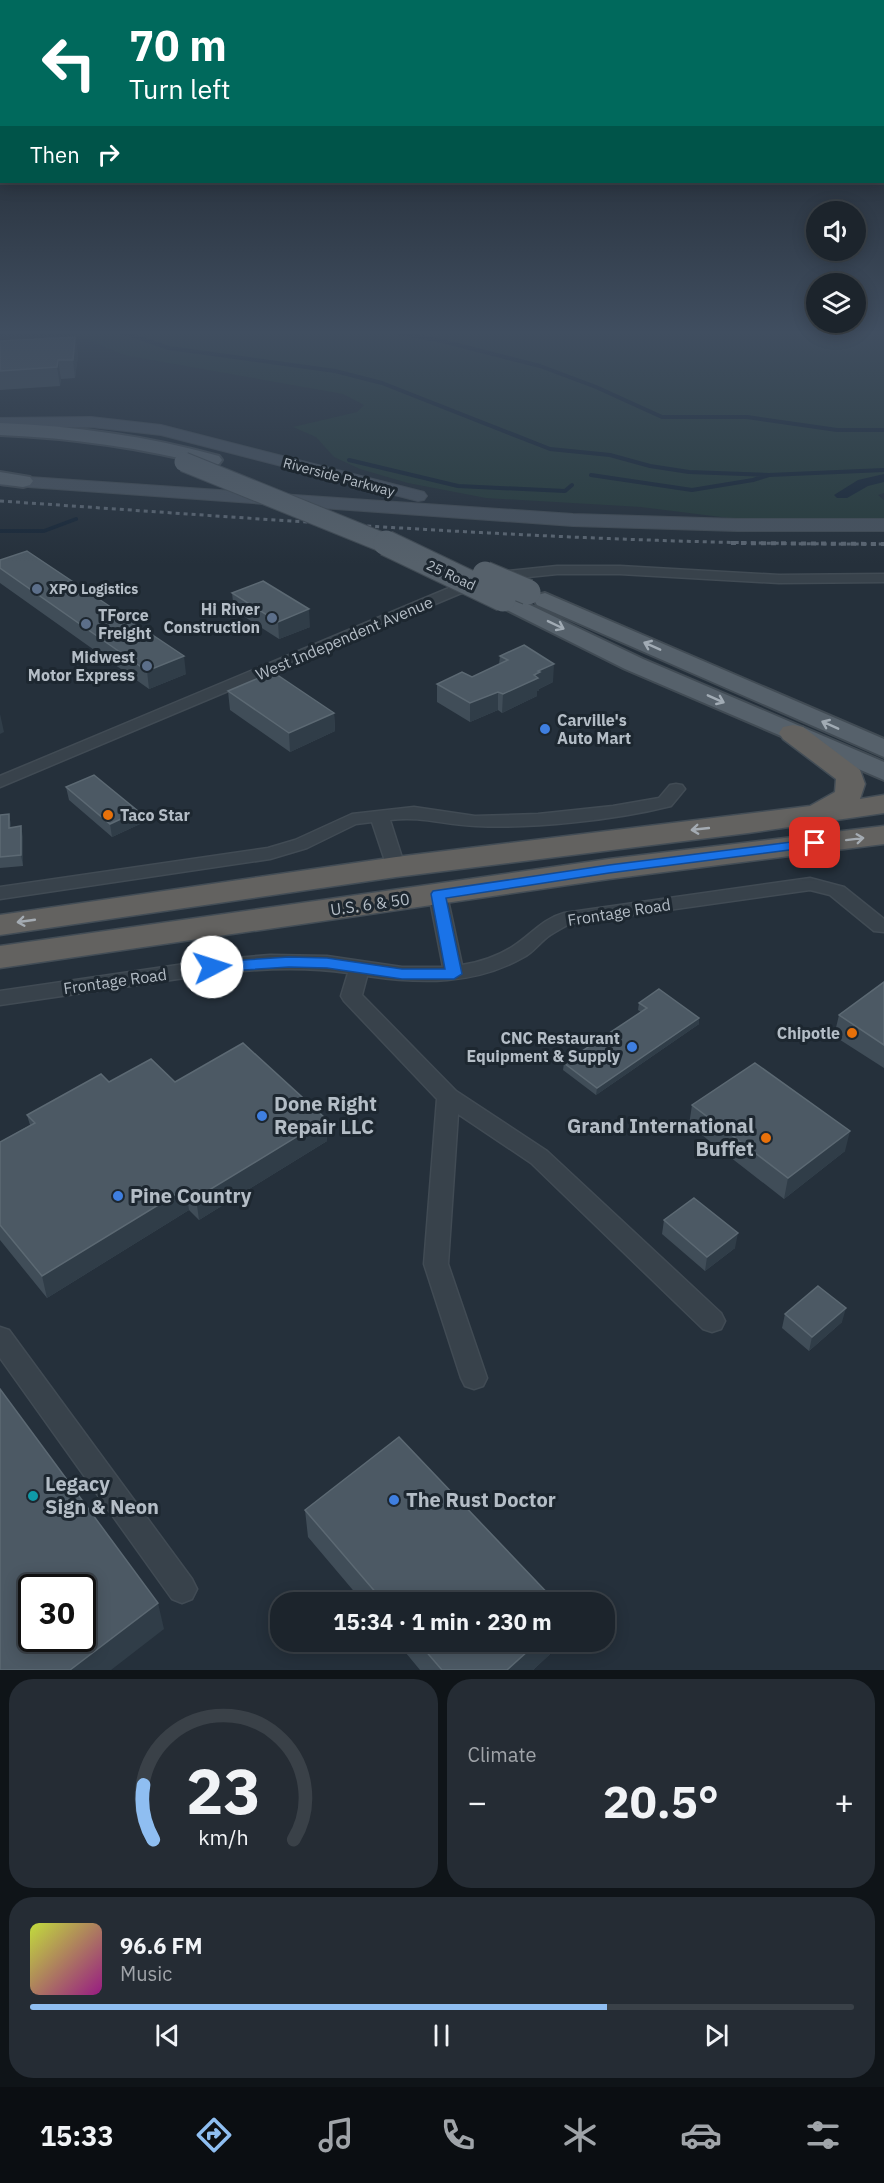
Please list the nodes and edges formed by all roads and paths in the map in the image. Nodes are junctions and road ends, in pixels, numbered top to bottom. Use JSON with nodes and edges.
{"nodes":[{"id":1,"x":0,"y":423,"type":"edge"},
{"id":2,"x":0,"y":431,"type":"edge"},
{"id":3,"x":0,"y":441,"type":"edge"},
{"id":4,"x":0,"y":447,"type":"edge"},
{"id":5,"x":76,"y":447,"type":"junction"},
{"id":6,"x":0,"y":479,"type":"edge"},
{"id":7,"x":22,"y":481,"type":"joint"},
{"id":8,"x":573,"y":519,"type":"junction"},
{"id":9,"x":884,"y":525,"type":"edge"},
{"id":10,"x":881,"y":582,"type":"edge"},
{"id":11,"x":793,"y":733,"type":"junction"},
{"id":12,"x":884,"y":749,"type":"edge"},
{"id":13,"x":884,"y":772,"type":"edge"},
{"id":14,"x":0,"y":782,"type":"edge"},
{"id":15,"x":676,"y":789,"type":"dead end"},
{"id":16,"x":884,"y":804,"type":"edge"},
{"id":17,"x":379,"y":815,"type":"junction"},
{"id":18,"x":748,"y":824,"type":"junction"},
{"id":19,"x":648,"y":835,"type":"junction"},
{"id":20,"x":884,"y":835,"type":"edge"},
{"id":21,"x":396,"y":867,"type":"junction"},
{"id":22,"x":0,"y":893,"type":"edge"},
{"id":23,"x":438,"y":894,"type":"junction"},
{"id":24,"x":0,"y":925,"type":"edge"},
{"id":25,"x":880,"y":927,"type":"dead end"},
{"id":26,"x":0,"y":951,"type":"edge"},
{"id":27,"x":0,"y":957,"type":"edge"},
{"id":28,"x":359,"y":968,"type":"junction"},
{"id":29,"x":454,"y":974,"type":"junction"},
{"id":30,"x":0,"y":999,"type":"edge"},
{"id":31,"x":448,"y":1097,"type":"junction"},
{"id":32,"x":712,"y":1321,"type":"dead end"},
{"id":33,"x":0,"y":1338,"type":"edge"},
{"id":34,"x":474,"y":1378,"type":"dead end"},
{"id":35,"x":182,"y":1589,"type":"dead end"}],
"edges":[{"from":1,"to":8,"type":"main road","name":"Riverside Parkway"},
{"from":12,"to":2,"type":"main road","name":"25 Road","one_way":true,"bridge":true},
{"from":3,"to":5,"type":"main road","name":"25 Road"},
{"from":4,"to":5,"type":"main road"},
{"from":5,"to":11,"type":"main road","name":"25 Road","one_way":true,"bridge":true},
{"from":6,"to":7,"type":"main road"},
{"from":7,"to":8,"type":"main road","name":"Riverside Parkway"},
{"from":8,"to":9,"type":"main road","name":"Riverside Parkway"},
{"from":10,"to":14,"type":"street","name":"West Independent Avenue"},
{"from":11,"to":13,"type":"main road","name":"25 Road"},
{"from":11,"to":18,"type":"highway"},
{"from":15,"to":17,"type":"street"},
{"from":16,"to":18,"type":"highway","name":"U.S. 6 & 50"},
{"from":17,"to":21,"type":"street"},
{"from":17,"to":22,"type":"street"},
{"from":18,"to":19,"type":"highway","name":"U.S. 6 & 50","one_way":true},
{"from":19,"to":21,"type":"highway","name":"U.S. 6 & 50"},
{"from":19,"to":23,"type":"highway"},
{"from":23,"to":20,"type":"highway","name":"U.S. 6 & 50","one_way":true},
{"from":21,"to":24,"type":"highway","name":"U.S. 6 & 50","one_way":true},
{"from":21,"to":26,"type":"highway"},
{"from":23,"to":27,"type":"highway","name":"U.S. 6 & 50"},
{"from":23,"to":29,"type":"street"},
{"from":25,"to":29,"type":"street","name":"Frontage Road"},
{"from":28,"to":29,"type":"street","name":"Frontage Road"},
{"from":28,"to":30,"type":"street","name":"Frontage Road"},
{"from":28,"to":31,"type":"street"},
{"from":31,"to":32,"type":"street"},
{"from":31,"to":34,"type":"street"},
{"from":33,"to":35,"type":"street"}]}
